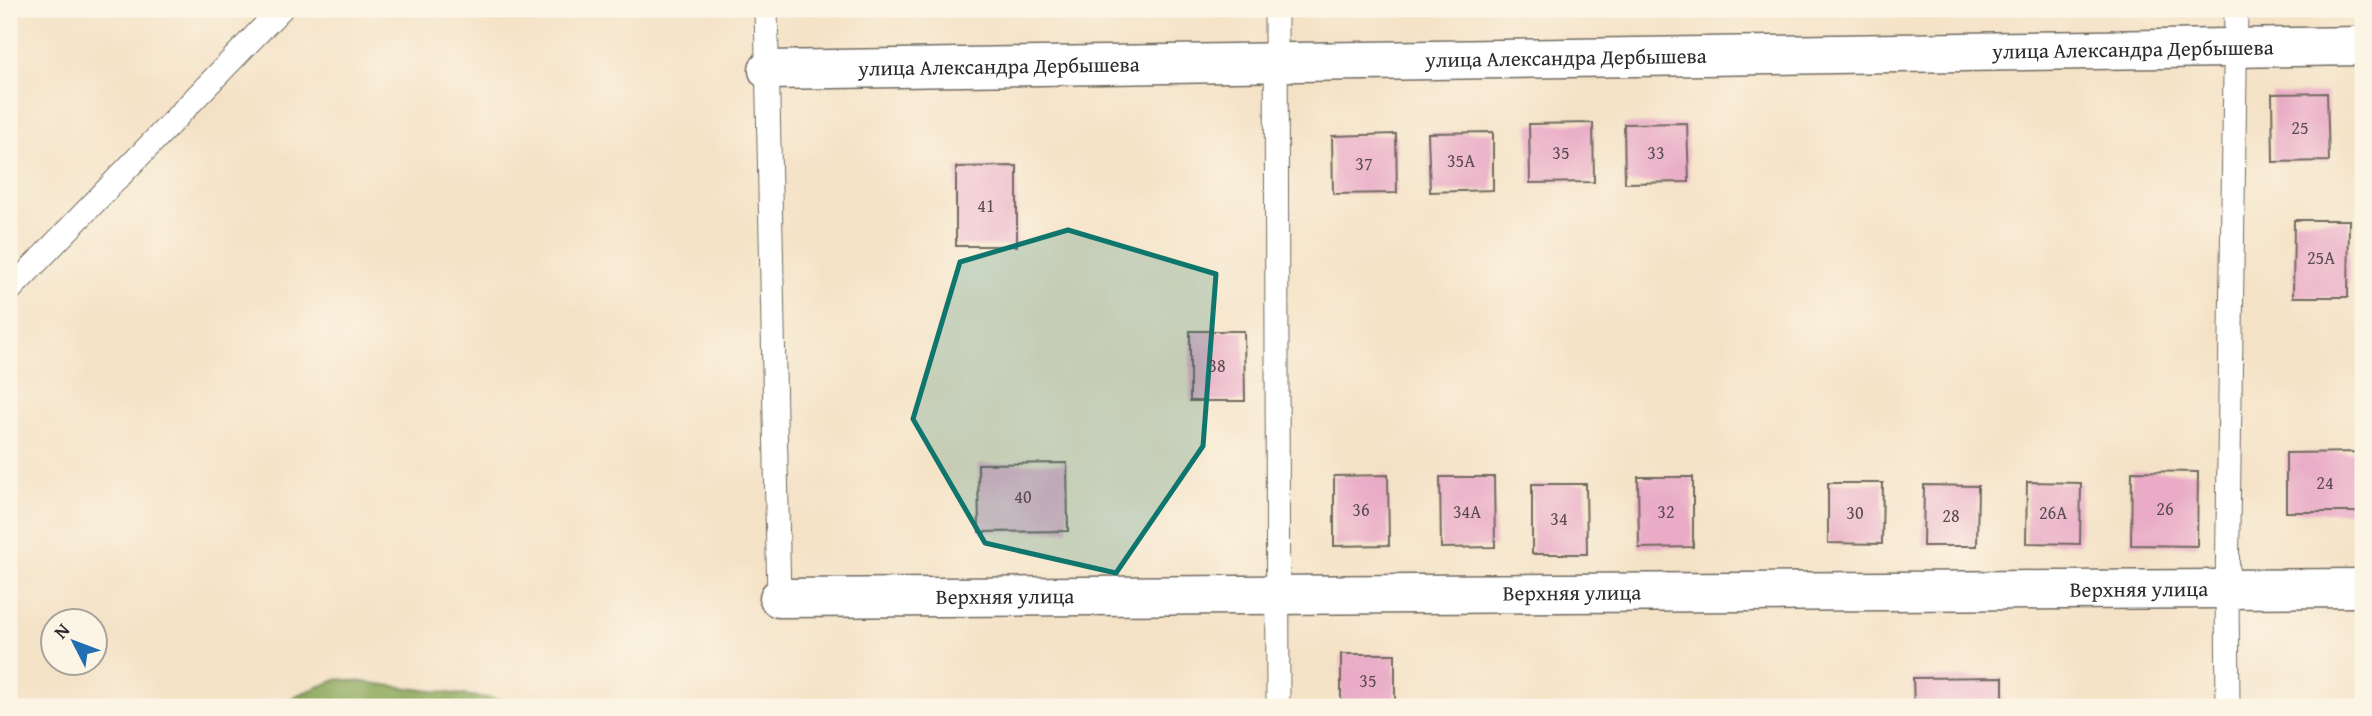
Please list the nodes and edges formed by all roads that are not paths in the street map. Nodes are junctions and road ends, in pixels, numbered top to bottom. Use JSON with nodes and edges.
{"nodes":[{"id":1,"x":281,"y":9,"type":"edge"},
{"id":2,"x":766,"y":9,"type":"edge"},
{"id":3,"x":1276,"y":9,"type":"edge"},
{"id":4,"x":2236,"y":9,"type":"edge"},
{"id":5,"x":2363,"y":46,"type":"edge"},
{"id":6,"x":2234,"y":47,"type":"junction"},
{"id":7,"x":1277,"y":61,"type":"junction"},
{"id":8,"x":768,"y":70,"type":"junction"},
{"id":9,"x":9,"y":292,"type":"edge"},
{"id":10,"x":2363,"y":588,"type":"edge"},
{"id":11,"x":2227,"y":590,"type":"junction"},
{"id":12,"x":1276,"y":595,"type":"junction"},
{"id":13,"x":779,"y":598,"type":"joint"},
{"id":14,"x":1278,"y":707,"type":"edge"},
{"id":15,"x":2228,"y":707,"type":"edge"}],
"edges":[{"from":1,"to":9,"type":"lane"},
{"from":2,"to":8,"type":"lane"},
{"from":3,"to":7,"type":"lane"},
{"from":4,"to":6,"type":"lane"},
{"from":5,"to":6,"type":"street","name":"улица Александра Дербышева"},
{"from":6,"to":7,"type":"street","name":"улица Александра Дербышева"},
{"from":6,"to":11,"type":"lane"},
{"from":7,"to":8,"type":"street","name":"улица Александра Дербышева"},
{"from":7,"to":12,"type":"lane"},
{"from":8,"to":13,"type":"lane"},
{"from":10,"to":11,"type":"street","name":"Верхняя улица"},
{"from":11,"to":12,"type":"street","name":"Верхняя улица"},
{"from":11,"to":15,"type":"lane"},
{"from":12,"to":13,"type":"street","name":"Верхняя улица"},
{"from":12,"to":14,"type":"lane"}]}
